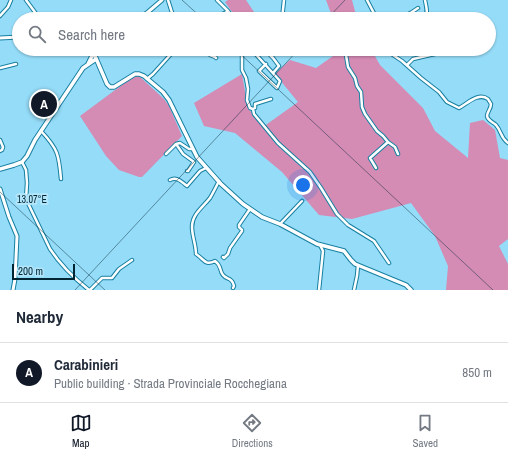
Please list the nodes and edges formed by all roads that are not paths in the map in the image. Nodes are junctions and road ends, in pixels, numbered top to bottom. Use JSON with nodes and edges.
{"nodes":[{"id":1,"x":11,"y":0,"type":"edge"},
{"id":2,"x":26,"y":0,"type":"edge"},
{"id":3,"x":162,"y":0,"type":"edge"},
{"id":4,"x":168,"y":0,"type":"edge"},
{"id":5,"x":217,"y":0,"type":"edge"},
{"id":6,"x":284,"y":0,"type":"edge"},
{"id":7,"x":366,"y":0,"type":"edge"},
{"id":8,"x":425,"y":0,"type":"edge"},
{"id":9,"x":418,"y":8,"type":"dead end"},
{"id":10,"x":228,"y":11,"type":"edge"},
{"id":11,"x":35,"y":12,"type":"edge"},
{"id":12,"x":148,"y":12,"type":"edge"},
{"id":13,"x":172,"y":12,"type":"edge"},
{"id":14,"x":283,"y":12,"type":"edge"},
{"id":15,"x":373,"y":12,"type":"edge"},
{"id":16,"x":412,"y":12,"type":"edge"},
{"id":17,"x":427,"y":12,"type":"edge"},
{"id":18,"x":0,"y":16,"type":"edge"},
{"id":19,"x":12,"y":37,"type":"edge"},
{"id":20,"x":0,"y":38,"type":"edge"},
{"id":21,"x":92,"y":56,"type":"edge"},
{"id":22,"x":95,"y":56,"type":"edge"},
{"id":23,"x":169,"y":56,"type":"edge"},
{"id":24,"x":212,"y":56,"type":"edge"},
{"id":25,"x":242,"y":56,"type":"edge"},
{"id":26,"x":258,"y":56,"type":"edge"},
{"id":27,"x":271,"y":56,"type":"edge"},
{"id":28,"x":346,"y":56,"type":"edge"},
{"id":29,"x":394,"y":56,"type":"edge"},
{"id":30,"x":426,"y":56,"type":"edge"},
{"id":31,"x":216,"y":58,"type":"dead end"},
{"id":32,"x":97,"y":61,"type":"junction"},
{"id":33,"x":91,"y":62,"type":"junction"},
{"id":34,"x":16,"y":64,"type":"dead end"},
{"id":35,"x":266,"y":64,"type":"junction"},
{"id":36,"x":407,"y":65,"type":"junction"},
{"id":37,"x":0,"y":68,"type":"edge"},
{"id":38,"x":273,"y":73,"type":"junction"},
{"id":39,"x":147,"y":79,"type":"junction"},
{"id":40,"x":271,"y":99,"type":"dead end"},
{"id":41,"x":253,"y":109,"type":"junction"},
{"id":42,"x":41,"y":131,"type":"junction"},
{"id":43,"x":0,"y":140,"type":"edge"},
{"id":44,"x":388,"y":142,"type":"junction"},
{"id":45,"x":508,"y":143,"type":"edge"},
{"id":46,"x":176,"y":144,"type":"junction"},
{"id":47,"x":192,"y":149,"type":"junction"},
{"id":48,"x":0,"y":151,"type":"edge"},
{"id":49,"x":166,"y":154,"type":"dead end"},
{"id":50,"x":398,"y":154,"type":"dead end"},
{"id":51,"x":22,"y":162,"type":"junction"},
{"id":52,"x":1,"y":168,"type":"edge"},
{"id":53,"x":206,"y":168,"type":"junction"},
{"id":54,"x":376,"y":168,"type":"dead end"},
{"id":55,"x":186,"y":171,"type":"dead end"},
{"id":56,"x":61,"y":179,"type":"dead end"},
{"id":57,"x":170,"y":180,"type":"dead end"},
{"id":58,"x":219,"y":181,"type":"junction"},
{"id":59,"x":0,"y":189,"type":"edge"},
{"id":60,"x":302,"y":201,"type":"dead end"},
{"id":61,"x":250,"y":209,"type":"junction"},
{"id":62,"x":280,"y":224,"type":"junction"},
{"id":63,"x":319,"y":245,"type":"junction"},
{"id":64,"x":223,"y":258,"type":"dead end"},
{"id":65,"x":132,"y":260,"type":"dead end"},
{"id":66,"x":389,"y":263,"type":"dead end"},
{"id":67,"x":358,"y":265,"type":"junction"},
{"id":68,"x":233,"y":288,"type":"dead end"},
{"id":69,"x":13,"y":290,"type":"edge"},
{"id":70,"x":90,"y":290,"type":"edge"},
{"id":71,"x":319,"y":290,"type":"edge"},
{"id":72,"x":354,"y":290,"type":"edge"},
{"id":73,"x":411,"y":290,"type":"edge"}],
"edges":[{"from":1,"to":18,"type":"street"},
{"from":2,"to":11,"type":"street"},
{"from":3,"to":12,"type":"street"},
{"from":4,"to":13,"type":"street"},
{"from":5,"to":10,"type":"street"},
{"from":6,"to":14,"type":"street"},
{"from":7,"to":15,"type":"street"},
{"from":8,"to":17,"type":"street"},
{"from":9,"to":16,"type":"street"},
{"from":19,"to":20,"type":"street"},
{"from":21,"to":33,"type":"main road"},
{"from":22,"to":32,"type":"main road"},
{"from":23,"to":39,"type":"street"},
{"from":24,"to":31,"type":"street"},
{"from":25,"to":41,"type":"street"},
{"from":26,"to":35,"type":"street"},
{"from":27,"to":38,"type":"street"},
{"from":28,"to":44,"type":"street"},
{"from":29,"to":36,"type":"street"},
{"from":30,"to":36,"type":"street"},
{"from":32,"to":33,"type":"main road"},
{"from":32,"to":39,"type":"main road"},
{"from":33,"to":42,"type":"main road"},
{"from":34,"to":37,"type":"street"},
{"from":35,"to":38,"type":"street"},
{"from":35,"to":38,"type":"street"},
{"from":36,"to":45,"type":"street"},
{"from":39,"to":47,"type":"main road"},
{"from":40,"to":41,"type":"street"},
{"from":41,"to":66,"type":"street"},
{"from":42,"to":51,"type":"main road"},
{"from":42,"to":56,"type":"street"},
{"from":43,"to":48,"type":"street"},
{"from":44,"to":50,"type":"street"},
{"from":44,"to":54,"type":"street"},
{"from":46,"to":47,"type":"street"},
{"from":46,"to":49,"type":"street"},
{"from":46,"to":55,"type":"street"},
{"from":47,"to":53,"type":"main road"},
{"from":51,"to":52,"type":"main road"},
{"from":51,"to":70,"type":"street"},
{"from":53,"to":57,"type":"street"},
{"from":53,"to":58,"type":"main road"},
{"from":58,"to":61,"type":"main road"},
{"from":58,"to":68,"type":"street"},
{"from":59,"to":69,"type":"street"},
{"from":60,"to":62,"type":"street"},
{"from":61,"to":62,"type":"main road"},
{"from":61,"to":64,"type":"street"},
{"from":62,"to":63,"type":"main road"},
{"from":63,"to":67,"type":"main road"},
{"from":63,"to":71,"type":"street"},
{"from":65,"to":70,"type":"street"},
{"from":67,"to":72,"type":"street"},
{"from":67,"to":73,"type":"main road"}]}
